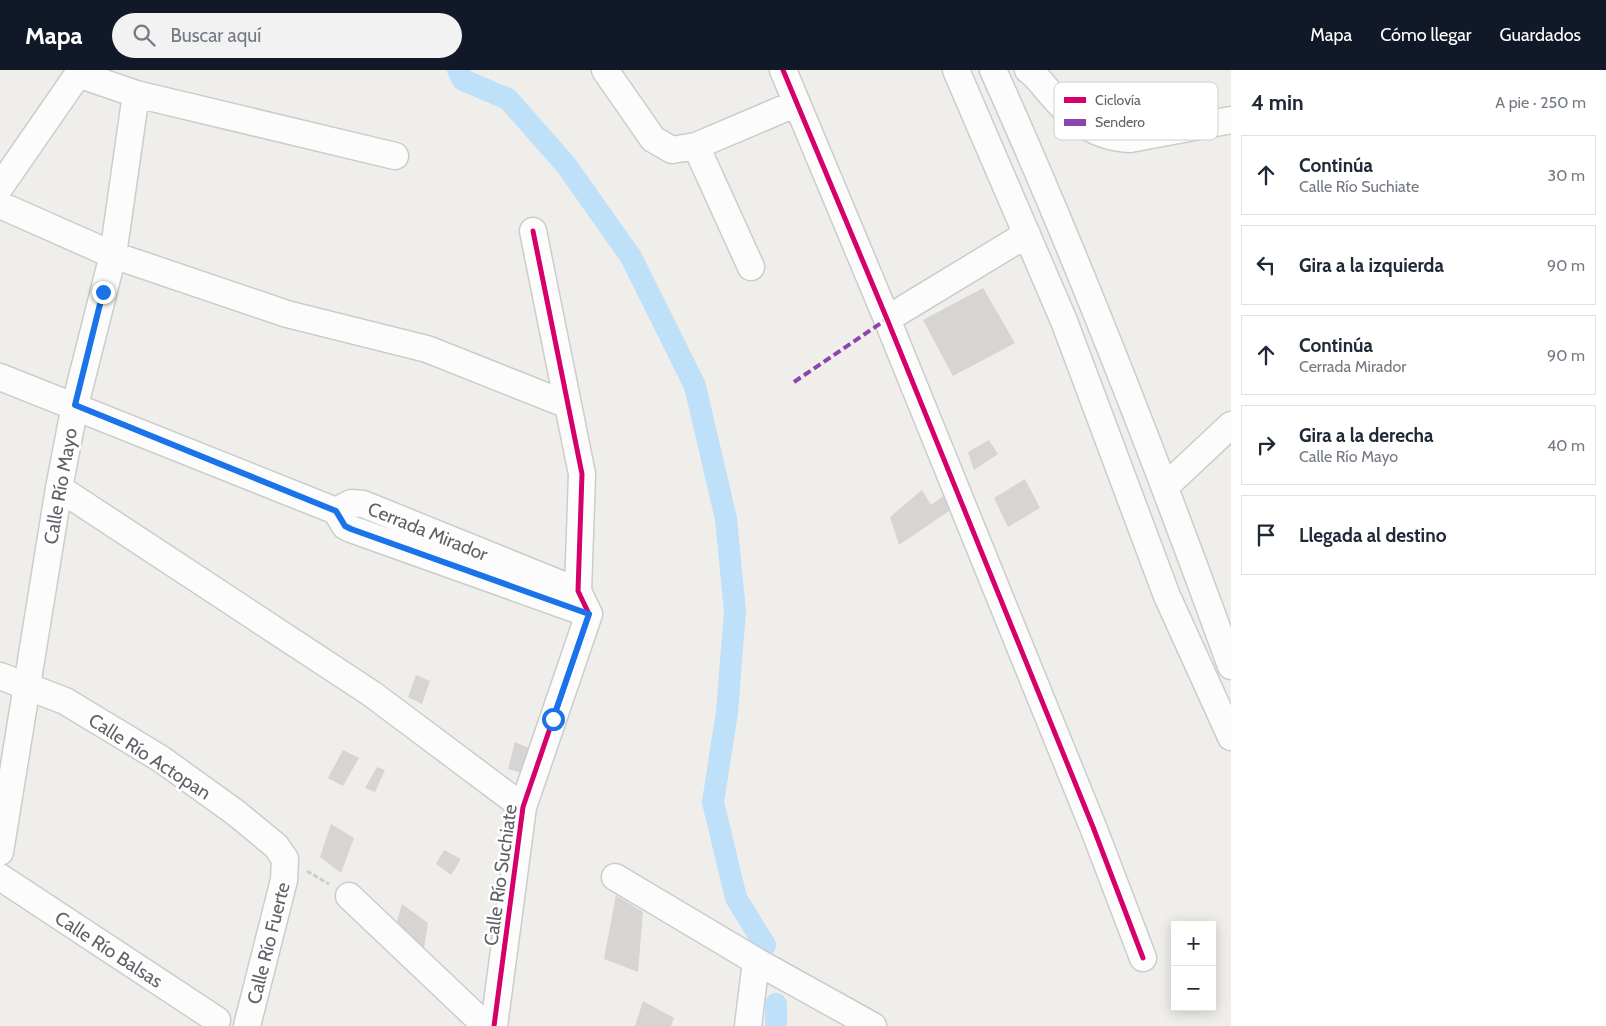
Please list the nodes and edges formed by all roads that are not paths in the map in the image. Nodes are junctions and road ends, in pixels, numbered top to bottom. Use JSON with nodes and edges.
{"nodes":[{"id":1,"x":605,"y":70,"type":"edge"},
{"id":2,"x":783,"y":70,"type":"edge"},
{"id":3,"x":956,"y":70,"type":"edge"},
{"id":4,"x":993,"y":70,"type":"edge"},
{"id":5,"x":1028,"y":70,"type":"edge"},
{"id":6,"x":79,"y":72,"type":"edge"},
{"id":7,"x":136,"y":94,"type":"junction"},
{"id":8,"x":1054,"y":99,"type":"edge"},
{"id":9,"x":797,"y":103,"type":"junction"},
{"id":10,"x":1231,"y":120,"type":"edge"},
{"id":11,"x":1218,"y":122,"type":"edge"},
{"id":12,"x":696,"y":146,"type":"junction"},
{"id":13,"x":395,"y":156,"type":"dead end"},
{"id":14,"x":0,"y":187,"type":"edge"},
{"id":15,"x":0,"y":205,"type":"edge"},
{"id":16,"x":533,"y":231,"type":"dead end"},
{"id":17,"x":1027,"y":234,"type":"junction"},
{"id":18,"x":113,"y":254,"type":"junction"},
{"id":19,"x":751,"y":267,"type":"dead end"},
{"id":20,"x":887,"y":319,"type":"junction"},
{"id":21,"x":0,"y":376,"type":"edge"},
{"id":22,"x":75,"y":405,"type":"junction"},
{"id":23,"x":568,"y":405,"type":"junction"},
{"id":24,"x":1231,"y":425,"type":"edge"},
{"id":25,"x":1166,"y":486,"type":"junction"},
{"id":26,"x":59,"y":488,"type":"junction"},
{"id":27,"x":584,"y":602,"type":"junction"},
{"id":28,"x":1231,"y":666,"type":"edge"},
{"id":29,"x":0,"y":676,"type":"edge"},
{"id":30,"x":27,"y":686,"type":"junction"},
{"id":31,"x":1231,"y":737,"type":"edge"},
{"id":32,"x":523,"y":807,"type":"junction"},
{"id":33,"x":0,"y":852,"type":"edge"},
{"id":34,"x":285,"y":859,"type":"joint"},
{"id":35,"x":0,"y":877,"type":"edge"},
{"id":36,"x":614,"y":877,"type":"dead end"},
{"id":37,"x":349,"y":896,"type":"road end"},
{"id":38,"x":1143,"y":958,"type":"dead end"},
{"id":39,"x":756,"y":961,"type":"junction"},
{"id":40,"x":217,"y":1020,"type":"dead end"},
{"id":41,"x":248,"y":1026,"type":"edge"},
{"id":42,"x":486,"y":1026,"type":"edge"},
{"id":43,"x":494,"y":1026,"type":"edge"},
{"id":44,"x":748,"y":1026,"type":"edge"},
{"id":45,"x":873,"y":1026,"type":"edge"}],
"edges":[{"from":1,"to":12,"type":"street"},
{"from":2,"to":9,"type":"street"},
{"from":3,"to":17,"type":"street"},
{"from":4,"to":25,"type":"street"},
{"from":5,"to":8,"type":"street"},
{"from":6,"to":7,"type":"street"},
{"from":6,"to":14,"type":"street"},
{"from":7,"to":13,"type":"street"},
{"from":7,"to":18,"type":"street","name":"Calle Río Mayo"},
{"from":9,"to":12,"type":"street"},
{"from":9,"to":20,"type":"street"},
{"from":10,"to":11,"type":"street"},
{"from":12,"to":19,"type":"street"},
{"from":15,"to":18,"type":"street"},
{"from":16,"to":23,"type":"street","name":"Calle Río Suchiate"},
{"from":17,"to":20,"type":"street"},
{"from":17,"to":31,"type":"street"},
{"from":18,"to":22,"type":"street","name":"Calle Río Mayo"},
{"from":18,"to":23,"type":"street"},
{"from":20,"to":38,"type":"street"},
{"from":21,"to":22,"type":"street","name":"Cerrada Mirador"},
{"from":22,"to":26,"type":"street","name":"Calle Río Mayo"},
{"from":22,"to":27,"type":"street","name":"Cerrada Mirador"},
{"from":23,"to":27,"type":"street","name":"Calle Río Suchiate"},
{"from":24,"to":25,"type":"street"},
{"from":25,"to":28,"type":"street"},
{"from":26,"to":30,"type":"street","name":"Calle Río Mayo"},
{"from":26,"to":32,"type":"street"},
{"from":27,"to":32,"type":"street","name":"Calle Río Suchiate"},
{"from":29,"to":30,"type":"street","name":"Calle Río Actopan"},
{"from":30,"to":33,"type":"street","name":"Calle Río Mayo"},
{"from":30,"to":34,"type":"street","name":"Calle Río Actopan"},
{"from":32,"to":43,"type":"street","name":"Calle Río Suchiate"},
{"from":34,"to":41,"type":"street","name":"Calle Río Fuerte"},
{"from":35,"to":40,"type":"street","name":"Calle Río Balsas"},
{"from":36,"to":39,"type":"street"},
{"from":37,"to":42,"type":"street"},
{"from":39,"to":44,"type":"street"},
{"from":39,"to":45,"type":"street"}]}
